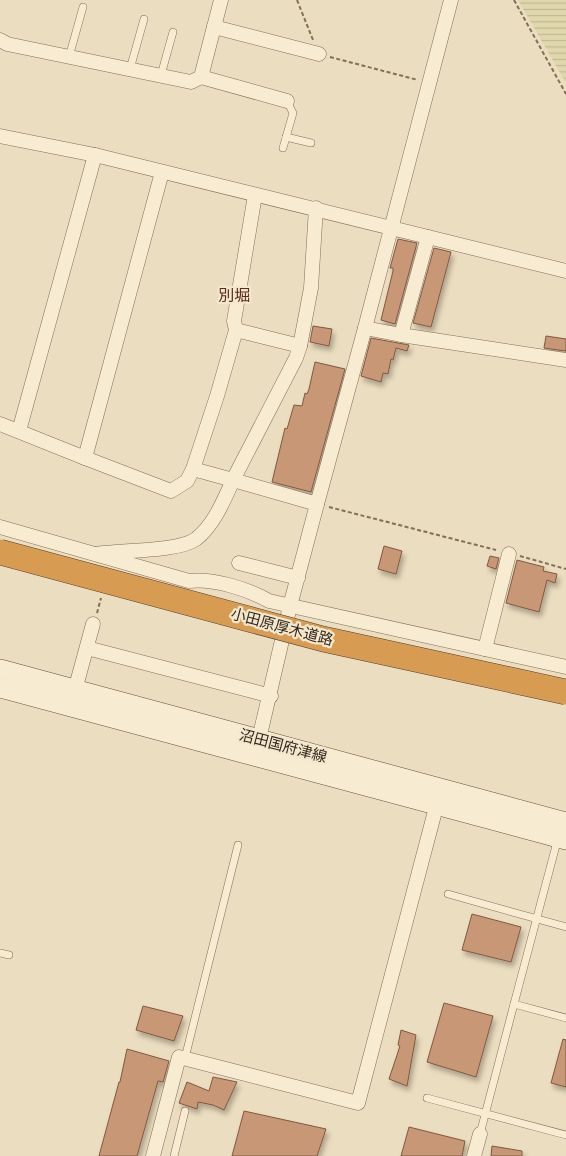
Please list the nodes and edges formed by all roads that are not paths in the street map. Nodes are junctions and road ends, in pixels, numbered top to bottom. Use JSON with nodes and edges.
{"nodes":[{"id":1,"x":220,"y":0,"type":"edge"},
{"id":2,"x":452,"y":0,"type":"edge"},
{"id":3,"x":83,"y":7,"type":"dead end"},
{"id":4,"x":144,"y":19,"type":"dead end"},
{"id":5,"x":214,"y":27,"type":"junction"},
{"id":6,"x":173,"y":32,"type":"dead end"},
{"id":7,"x":0,"y":40,"type":"edge"},
{"id":8,"x":319,"y":54,"type":"road end"},
{"id":9,"x":70,"y":57,"type":"junction"},
{"id":10,"x":130,"y":69,"type":"junction"},
{"id":11,"x":161,"y":75,"type":"junction"},
{"id":12,"x":201,"y":77,"type":"junction"},
{"id":13,"x":287,"y":101,"type":"joint"},
{"id":14,"x":0,"y":136,"type":"edge"},
{"id":15,"x":286,"y":137,"type":"junction"},
{"id":16,"x":311,"y":143,"type":"dead end"},
{"id":17,"x":283,"y":148,"type":"dead end"},
{"id":18,"x":95,"y":155,"type":"junction"},
{"id":19,"x":162,"y":172,"type":"junction"},
{"id":20,"x":254,"y":195,"type":"junction"},
{"id":21,"x":316,"y":208,"type":"junction"},
{"id":22,"x":392,"y":228,"type":"junction"},
{"id":23,"x":428,"y":236,"type":"junction"},
{"id":24,"x":565,"y":274,"type":"edge"},
{"id":25,"x":365,"y":328,"type":"junction"},
{"id":26,"x":236,"y":330,"type":"junction"},
{"id":27,"x":401,"y":334,"type":"junction"},
{"id":28,"x":300,"y":346,"type":"junction"},
{"id":29,"x":566,"y":360,"type":"edge"},
{"id":30,"x":0,"y":424,"type":"edge"},
{"id":31,"x":19,"y":431,"type":"junction"},
{"id":32,"x":85,"y":458,"type":"junction"},
{"id":33,"x":193,"y":469,"type":"junction"},
{"id":34,"x":233,"y":480,"type":"junction"},
{"id":35,"x":317,"y":504,"type":"junction"},
{"id":36,"x":0,"y":527,"type":"edge"},
{"id":37,"x":0,"y":540,"type":"edge"},
{"id":38,"x":0,"y":552,"type":"edge"},
{"id":39,"x":93,"y":554,"type":"junction"},
{"id":40,"x":509,"y":554,"type":"road end"},
{"id":41,"x":239,"y":563,"type":"dead end"},
{"id":42,"x":298,"y":578,"type":"junction"},
{"id":43,"x":290,"y":606,"type":"junction"},
{"id":44,"x":93,"y":624,"type":"dead end"},
{"id":45,"x":87,"y":648,"type":"junction"},
{"id":46,"x":485,"y":649,"type":"junction"},
{"id":47,"x":566,"y":667,"type":"edge"},
{"id":48,"x":0,"y":669,"type":"edge"},
{"id":49,"x":566,"y":676,"type":"edge"},
{"id":50,"x":0,"y":688,"type":"edge"},
{"id":51,"x":76,"y":690,"type":"junction"},
{"id":52,"x":566,"y":692,"type":"edge"},
{"id":53,"x":271,"y":696,"type":"junction"},
{"id":54,"x":259,"y":739,"type":"junction"},
{"id":55,"x":438,"y":797,"type":"junction"},
{"id":56,"x":563,"y":833,"type":"edge"},
{"id":57,"x":238,"y":845,"type":"dead end"},
{"id":58,"x":448,"y":894,"type":"dead end"},
{"id":59,"x":536,"y":919,"type":"junction"},
{"id":60,"x":566,"y":927,"type":"edge"},
{"id":61,"x":0,"y":953,"type":"edge"},
{"id":62,"x":9,"y":956,"type":"dead end"},
{"id":63,"x":514,"y":1004,"type":"junction"},
{"id":64,"x":566,"y":1018,"type":"edge"},
{"id":65,"x":185,"y":1058,"type":"junction"},
{"id":66,"x":427,"y":1098,"type":"dead end"},
{"id":67,"x":185,"y":1111,"type":"dead end"},
{"id":68,"x":485,"y":1113,"type":"junction"},
{"id":69,"x":480,"y":1134,"type":"joint"},
{"id":70,"x":566,"y":1135,"type":"edge"},
{"id":71,"x":154,"y":1156,"type":"edge"},
{"id":72,"x":174,"y":1156,"type":"edge"},
{"id":73,"x":474,"y":1156,"type":"edge"}],
"edges":[{"from":1,"to":5,"type":"street"},
{"from":2,"to":22,"type":"street"},
{"from":3,"to":9,"type":"lane"},
{"from":4,"to":10,"type":"lane"},
{"from":5,"to":8,"type":"street"},
{"from":5,"to":12,"type":"street"},
{"from":6,"to":11,"type":"lane"},
{"from":7,"to":9,"type":"street"},
{"from":9,"to":10,"type":"street"},
{"from":10,"to":11,"type":"street"},
{"from":11,"to":12,"type":"street"},
{"from":12,"to":13,"type":"street"},
{"from":13,"to":15,"type":"lane"},
{"from":14,"to":18,"type":"street"},
{"from":15,"to":16,"type":"lane"},
{"from":15,"to":17,"type":"lane"},
{"from":18,"to":19,"type":"street"},
{"from":18,"to":31,"type":"street"},
{"from":19,"to":20,"type":"street"},
{"from":19,"to":32,"type":"street"},
{"from":20,"to":21,"type":"street"},
{"from":20,"to":26,"type":"street"},
{"from":21,"to":22,"type":"street"},
{"from":21,"to":28,"type":"street"},
{"from":22,"to":23,"type":"street"},
{"from":22,"to":25,"type":"street"},
{"from":23,"to":24,"type":"street"},
{"from":23,"to":27,"type":"street"},
{"from":25,"to":27,"type":"street"},
{"from":25,"to":35,"type":"street"},
{"from":26,"to":28,"type":"street"},
{"from":26,"to":33,"type":"street"},
{"from":27,"to":29,"type":"street"},
{"from":28,"to":34,"type":"street"},
{"from":30,"to":31,"type":"street"},
{"from":31,"to":32,"type":"street"},
{"from":32,"to":33,"type":"street"},
{"from":33,"to":34,"type":"street"},
{"from":34,"to":35,"type":"street"},
{"from":34,"to":39,"type":"street"},
{"from":35,"to":42,"type":"street"},
{"from":36,"to":39,"type":"street"},
{"from":37,"to":49,"type":"highway","name":"小田原厚木道路"},
{"from":38,"to":52,"type":"highway","name":"小田原厚木道路","bridge":true},
{"from":39,"to":43,"type":"street"},
{"from":40,"to":46,"type":"street"},
{"from":41,"to":42,"type":"street"},
{"from":42,"to":43,"type":"street"},
{"from":43,"to":46,"type":"street"},
{"from":43,"to":53,"type":"street"},
{"from":44,"to":45,"type":"street"},
{"from":45,"to":51,"type":"street"},
{"from":45,"to":53,"type":"street"},
{"from":46,"to":47,"type":"street"},
{"from":48,"to":51,"type":"main road","name":"沼田国府津線"},
{"from":50,"to":55,"type":"main road","name":"沼田国府津線"},
{"from":51,"to":54,"type":"main road","name":"沼田国府津線"},
{"from":53,"to":54,"type":"street"},
{"from":54,"to":55,"type":"main road","name":"沼田国府津線"},
{"from":55,"to":56,"type":"main road","name":"沼田国府津線"},
{"from":55,"to":65,"type":"street"},
{"from":56,"to":59,"type":"lane"},
{"from":57,"to":65,"type":"lane"},
{"from":58,"to":59,"type":"lane"},
{"from":59,"to":60,"type":"lane"},
{"from":59,"to":63,"type":"lane"},
{"from":61,"to":62,"type":"lane"},
{"from":63,"to":64,"type":"lane"},
{"from":63,"to":68,"type":"lane"},
{"from":65,"to":71,"type":"street"},
{"from":66,"to":68,"type":"lane"},
{"from":67,"to":72,"type":"lane"},
{"from":68,"to":69,"type":"lane"},
{"from":68,"to":70,"type":"lane"},
{"from":69,"to":73,"type":"street"}]}
